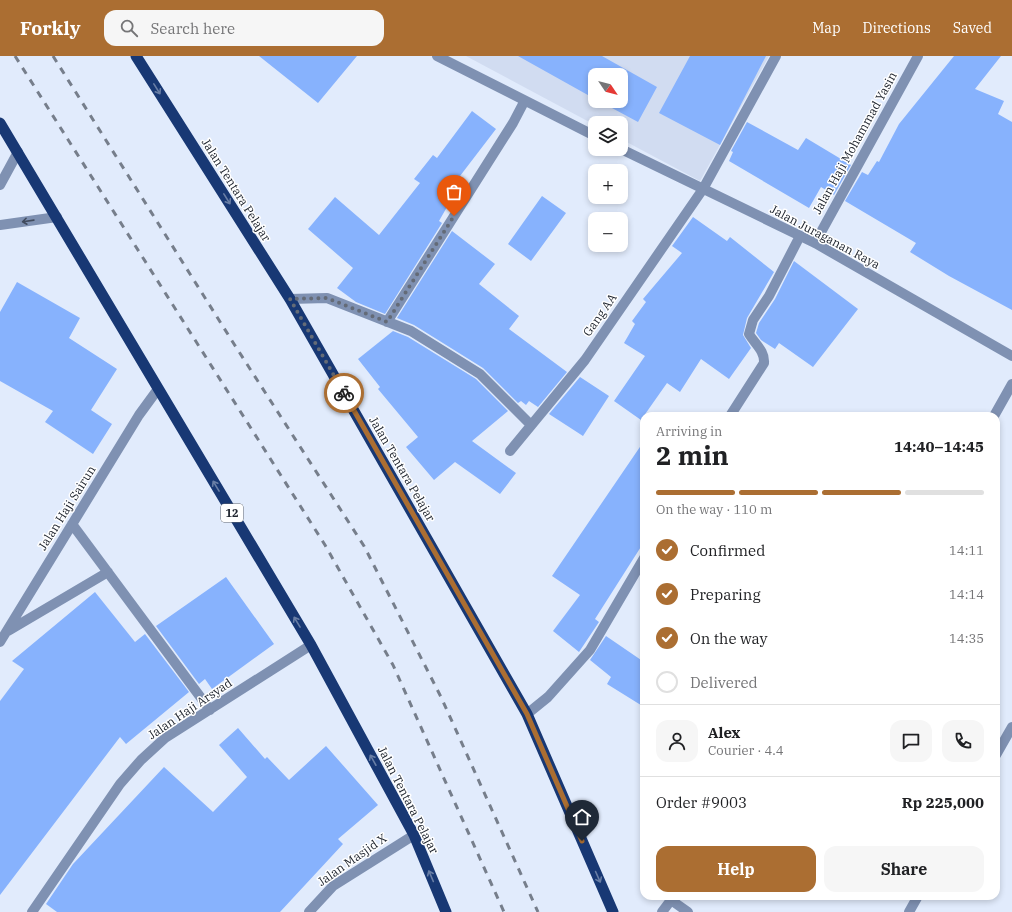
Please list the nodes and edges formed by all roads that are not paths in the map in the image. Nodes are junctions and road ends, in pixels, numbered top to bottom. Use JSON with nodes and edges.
{"nodes":[{"id":1,"x":136,"y":56,"type":"edge"},
{"id":2,"x":437,"y":56,"type":"edge"},
{"id":3,"x":776,"y":56,"type":"edge"},
{"id":4,"x":918,"y":56,"type":"edge"},
{"id":5,"x":524,"y":102,"type":"junction"},
{"id":6,"x":0,"y":123,"type":"edge"},
{"id":7,"x":588,"y":133,"type":"edge"},
{"id":8,"x":18,"y":152,"type":"junction"},
{"id":9,"x":628,"y":152,"type":"edge"},
{"id":10,"x":0,"y":185,"type":"edge"},
{"id":11,"x":703,"y":189,"type":"junction"},
{"id":12,"x":57,"y":217,"type":"junction"},
{"id":13,"x":0,"y":225,"type":"edge"},
{"id":14,"x":800,"y":236,"type":"junction"},
{"id":15,"x":815,"y":243,"type":"junction"},
{"id":16,"x":290,"y":299,"type":"junction"},
{"id":17,"x":387,"y":322,"type":"junction"},
{"id":18,"x":1012,"y":356,"type":"edge"},
{"id":19,"x":1012,"y":384,"type":"edge"},
{"id":20,"x":158,"y":389,"type":"junction"},
{"id":21,"x":733,"y":412,"type":"edge"},
{"id":22,"x":996,"y":412,"type":"edge"},
{"id":23,"x":531,"y":425,"type":"junction"},
{"id":24,"x":510,"y":450,"type":"dead end"},
{"id":25,"x":72,"y":524,"type":"junction"},
{"id":26,"x":640,"y":565,"type":"edge"},
{"id":27,"x":108,"y":572,"type":"junction"},
{"id":28,"x":3,"y":637,"type":"edge"},
{"id":29,"x":311,"y":645,"type":"junction"},
{"id":30,"x":210,"y":710,"type":"junction"},
{"id":31,"x":527,"y":714,"type":"junction"},
{"id":32,"x":1012,"y":727,"type":"edge"},
{"id":33,"x":1000,"y":748,"type":"edge"},
{"id":34,"x":414,"y":835,"type":"junction"},
{"id":35,"x":671,"y":900,"type":"edge"},
{"id":36,"x":675,"y":900,"type":"edge"},
{"id":37,"x":916,"y":900,"type":"edge"},
{"id":38,"x":32,"y":912,"type":"edge"},
{"id":39,"x":309,"y":912,"type":"edge"},
{"id":40,"x":446,"y":912,"type":"edge"},
{"id":41,"x":613,"y":912,"type":"edge"},
{"id":42,"x":662,"y":912,"type":"edge"},
{"id":43,"x":688,"y":912,"type":"edge"},
{"id":44,"x":909,"y":912,"type":"edge"}],
"edges":[{"from":1,"to":16,"type":"highway","name":"Jalan Tentara Pelajar","one_way":true},
{"from":2,"to":5,"type":"street"},
{"from":3,"to":11,"type":"street","name":"Gang AA"},
{"from":4,"to":15,"type":"street","name":"Jalan Haji Mohammad Yasin"},
{"from":5,"to":7,"type":"street"},
{"from":5,"to":17,"type":"street"},
{"from":6,"to":8,"type":"highway","name":"Jalan Tentara Pelajar","number":"12"},
{"from":8,"to":10,"type":"street"},
{"from":8,"to":12,"type":"highway","name":"Jalan Tentara Pelajar","number":"12"},
{"from":9,"to":11,"type":"street","name":"Jalan Juraganan Raya"},
{"from":11,"to":14,"type":"street","name":"Jalan Juraganan Raya"},
{"from":11,"to":23,"type":"street","name":"Gang AA"},
{"from":12,"to":13,"type":"street","one_way":true},
{"from":12,"to":20,"type":"highway","name":"Jalan Tentara Pelajar","number":"12"},
{"from":14,"to":15,"type":"street","name":"Jalan Juraganan Raya"},
{"from":14,"to":21,"type":"street"},
{"from":15,"to":18,"type":"street","name":"Jalan Juraganan Raya"},
{"from":16,"to":17,"type":"street"},
{"from":16,"to":31,"type":"highway","name":"Jalan Tentara Pelajar"},
{"from":17,"to":23,"type":"street"},
{"from":19,"to":22,"type":"street"},
{"from":20,"to":25,"type":"street","name":"Jalan Haji Sairun"},
{"from":29,"to":20,"type":"highway","name":"Jalan Tentara Pelajar","number":"12","one_way":true},
{"from":23,"to":24,"type":"street","name":"Gang AA"},
{"from":25,"to":27,"type":"street"},
{"from":25,"to":28,"type":"street","name":"Jalan Haji Sairun"},
{"from":26,"to":31,"type":"street"},
{"from":27,"to":28,"type":"street"},
{"from":27,"to":30,"type":"street"},
{"from":29,"to":30,"type":"street","name":"Jalan Haji Arsyad"},
{"from":34,"to":29,"type":"highway","name":"Jalan Tentara Pelajar","number":"12","one_way":true},
{"from":30,"to":38,"type":"street","name":"Jalan Haji Arsyad"},
{"from":31,"to":41,"type":"highway","name":"Jalan Tentara Pelajar","one_way":true},
{"from":32,"to":33,"type":"street"},
{"from":34,"to":39,"type":"street","name":"Jalan Masjid X"},
{"from":40,"to":34,"type":"highway","name":"Jalan Tentara Pelajar","number":"12","one_way":true},
{"from":35,"to":42,"type":"street"},
{"from":36,"to":43,"type":"street"},
{"from":37,"to":44,"type":"street"}]}
